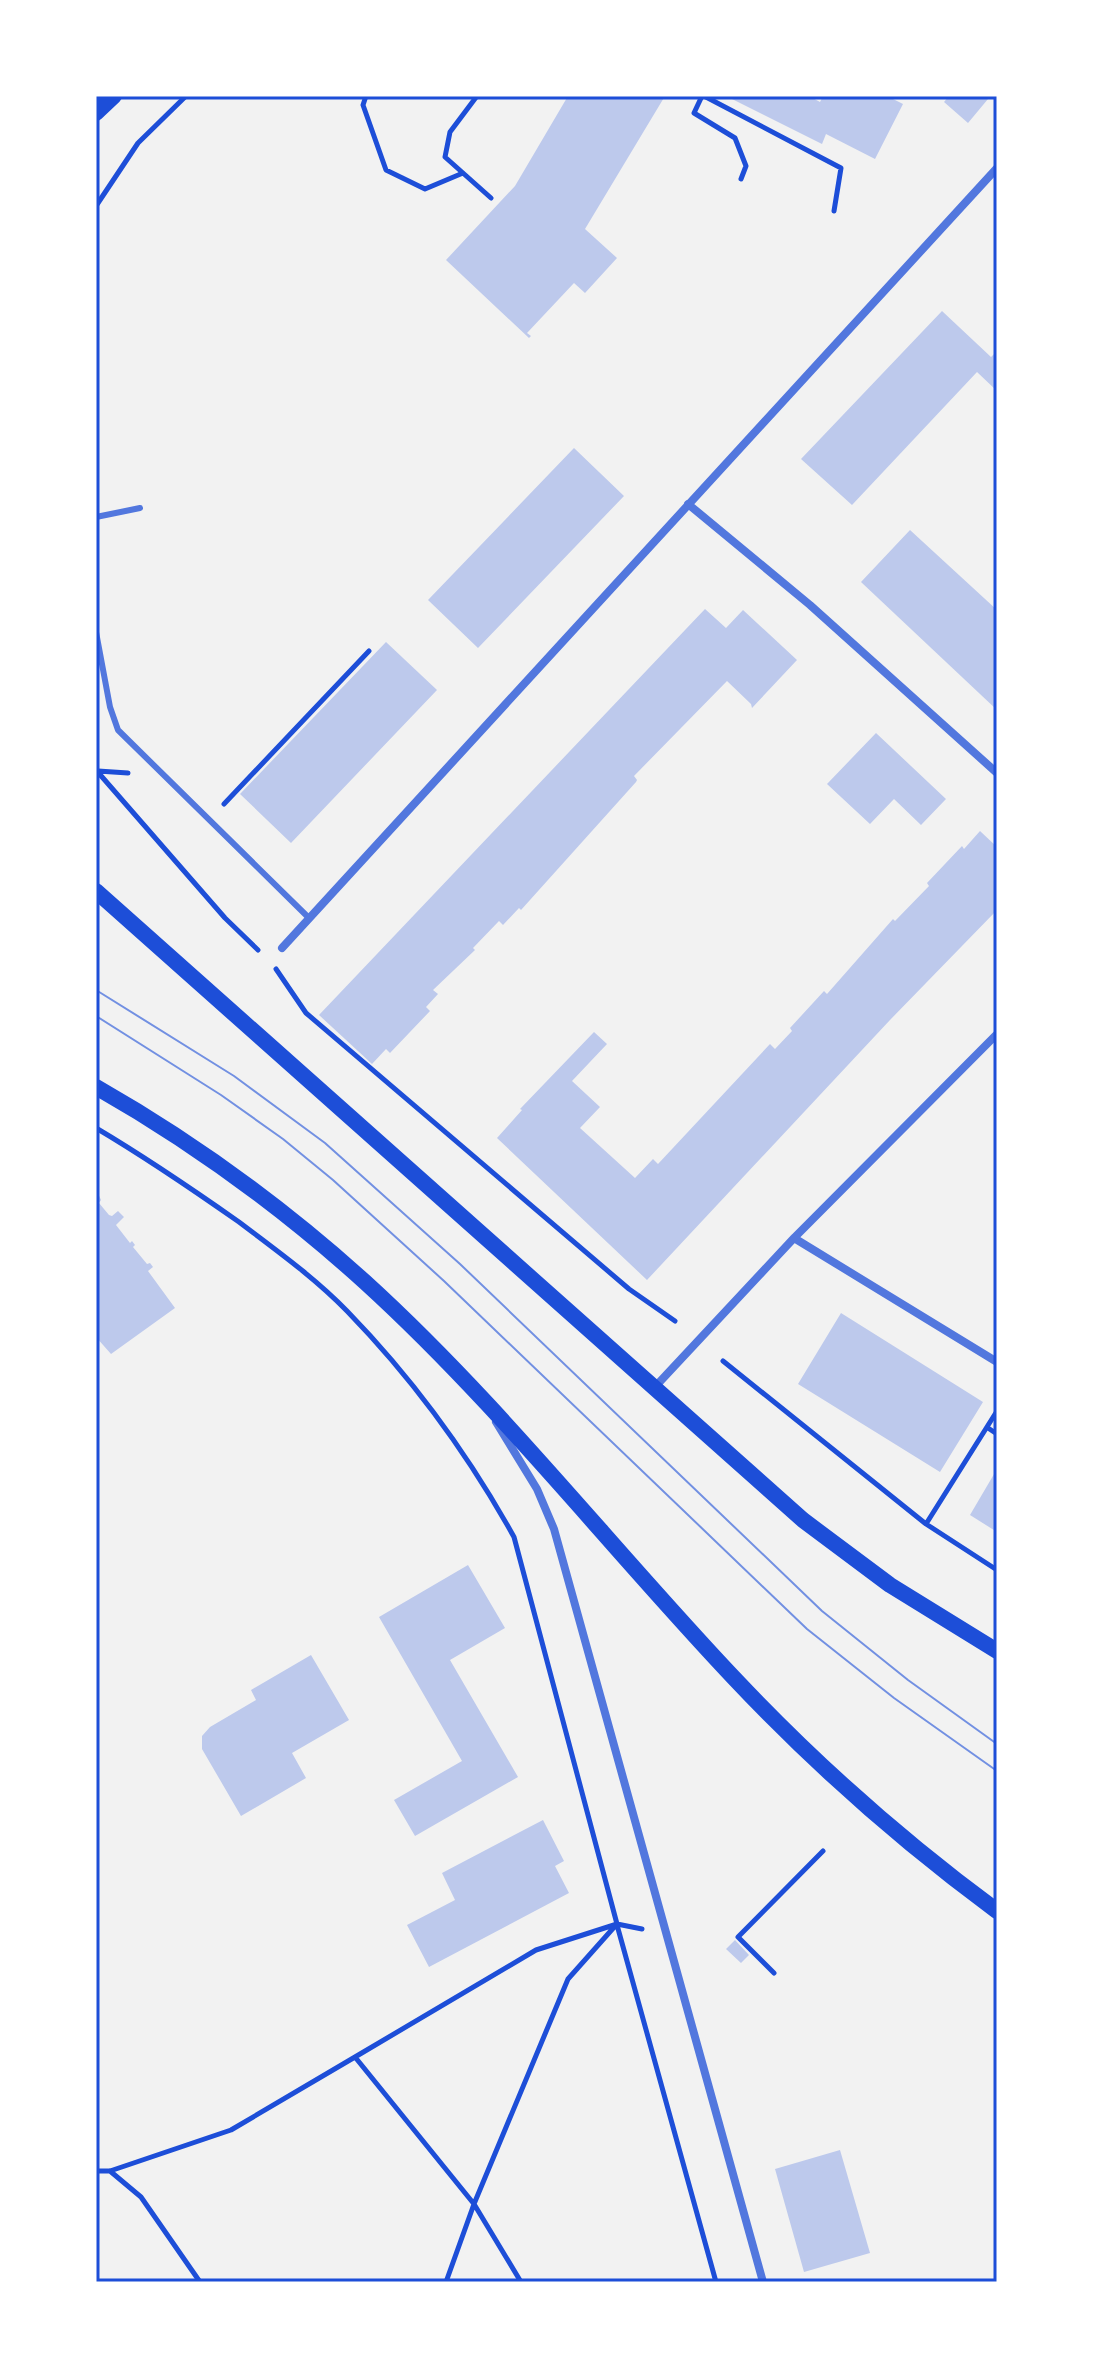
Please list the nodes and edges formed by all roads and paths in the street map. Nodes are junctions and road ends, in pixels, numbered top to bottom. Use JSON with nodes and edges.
{"nodes":[{"id":1,"x":114,"y":96,"type":"edge"},
{"id":2,"x":186,"y":96,"type":"edge"},
{"id":3,"x":366,"y":96,"type":"edge"},
{"id":4,"x":477,"y":96,"type":"edge"},
{"id":5,"x":703,"y":96,"type":"edge"},
{"id":6,"x":96,"y":113,"type":"edge"},
{"id":7,"x":997,"y":168,"type":"edge"},
{"id":8,"x":463,"y":173,"type":"junction"},
{"id":9,"x":741,"y":179,"type":"dead end"},
{"id":10,"x":491,"y":198,"type":"dead end"},
{"id":11,"x":96,"y":206,"type":"edge"},
{"id":12,"x":834,"y":211,"type":"dead end"},
{"id":13,"x":688,"y":504,"type":"junction"},
{"id":14,"x":140,"y":508,"type":"dead end"},
{"id":15,"x":96,"y":517,"type":"edge"},
{"id":16,"x":96,"y":632,"type":"edge"},
{"id":17,"x":369,"y":651,"type":"dead end"},
{"id":18,"x":96,"y":770,"type":"edge"},
{"id":19,"x":997,"y":773,"type":"edge"},
{"id":20,"x":208,"y":820,"type":"junction"},
{"id":21,"x":96,"y":891,"type":"edge"},
{"id":22,"x":309,"y":918,"type":"junction"},
{"id":23,"x":282,"y":948,"type":"dead end"},
{"id":24,"x":259,"y":951,"type":"dead end"},
{"id":25,"x":270,"y":962,"type":"dead end"},
{"id":26,"x":997,"y":1034,"type":"edge"},
{"id":27,"x":96,"y":1087,"type":"edge"},
{"id":28,"x":96,"y":1128,"type":"edge"},
{"id":29,"x":794,"y":1238,"type":"junction"},
{"id":30,"x":675,"y":1321,"type":"dead end"},
{"id":31,"x":723,"y":1361,"type":"dead end"},
{"id":32,"x":997,"y":1362,"type":"edge"},
{"id":33,"x":653,"y":1388,"type":"junction"},
{"id":34,"x":478,"y":1393,"type":"junction"},
{"id":35,"x":997,"y":1411,"type":"edge"},
{"id":36,"x":988,"y":1428,"type":"junction"},
{"id":37,"x":997,"y":1434,"type":"edge"},
{"id":38,"x":926,"y":1524,"type":"junction"},
{"id":39,"x":997,"y":1570,"type":"edge"},
{"id":40,"x":997,"y":1651,"type":"edge"},
{"id":41,"x":823,"y":1851,"type":"dead end"},
{"id":42,"x":997,"y":1911,"type":"edge"},
{"id":43,"x":617,"y":1924,"type":"junction"},
{"id":44,"x":667,"y":1934,"type":"junction"},
{"id":45,"x":774,"y":1973,"type":"dead end"},
{"id":46,"x":355,"y":2057,"type":"junction"},
{"id":47,"x":96,"y":2171,"type":"edge"},
{"id":48,"x":110,"y":2171,"type":"junction"},
{"id":49,"x":474,"y":2204,"type":"junction"},
{"id":50,"x":200,"y":2282,"type":"edge"},
{"id":51,"x":446,"y":2282,"type":"edge"},
{"id":52,"x":521,"y":2282,"type":"edge"},
{"id":53,"x":716,"y":2282,"type":"edge"},
{"id":54,"x":763,"y":2282,"type":"edge"}],
"edges":[{"from":1,"to":6,"type":"main road"},
{"from":2,"to":11,"type":"path"},
{"from":3,"to":8,"type":"path"},
{"from":4,"to":8,"type":"path"},
{"from":5,"to":9,"type":"path"},
{"from":5,"to":12,"type":"path"},
{"from":7,"to":13,"type":"street"},
{"from":8,"to":10,"type":"path"},
{"from":13,"to":19,"type":"street"},
{"from":13,"to":22,"type":"street"},
{"from":14,"to":15,"type":"lane"},
{"from":16,"to":20,"type":"lane"},
{"from":17,"to":20,"type":"path"},
{"from":18,"to":24,"type":"path"},
{"from":20,"to":22,"type":"lane"},
{"from":21,"to":33,"type":"main road"},
{"from":22,"to":23,"type":"street"},
{"from":25,"to":30,"type":"path"},
{"from":26,"to":29,"type":"street"},
{"from":27,"to":34,"type":"main road"},
{"from":28,"to":43,"type":"path"},
{"from":29,"to":32,"type":"street"},
{"from":29,"to":33,"type":"street"},
{"from":31,"to":38,"type":"path"},
{"from":33,"to":40,"type":"main road"},
{"from":34,"to":42,"type":"main road"},
{"from":34,"to":44,"type":"street"},
{"from":35,"to":36,"type":"path"},
{"from":36,"to":37,"type":"path"},
{"from":36,"to":38,"type":"path"},
{"from":38,"to":39,"type":"path"},
{"from":41,"to":45,"type":"path"},
{"from":43,"to":44,"type":"path"},
{"from":43,"to":46,"type":"path"},
{"from":43,"to":49,"type":"path"},
{"from":43,"to":53,"type":"path"},
{"from":44,"to":54,"type":"street"},
{"from":46,"to":48,"type":"path"},
{"from":46,"to":49,"type":"path"},
{"from":47,"to":48,"type":"path"},
{"from":48,"to":50,"type":"path"},
{"from":49,"to":51,"type":"path"},
{"from":49,"to":52,"type":"path"}]}
